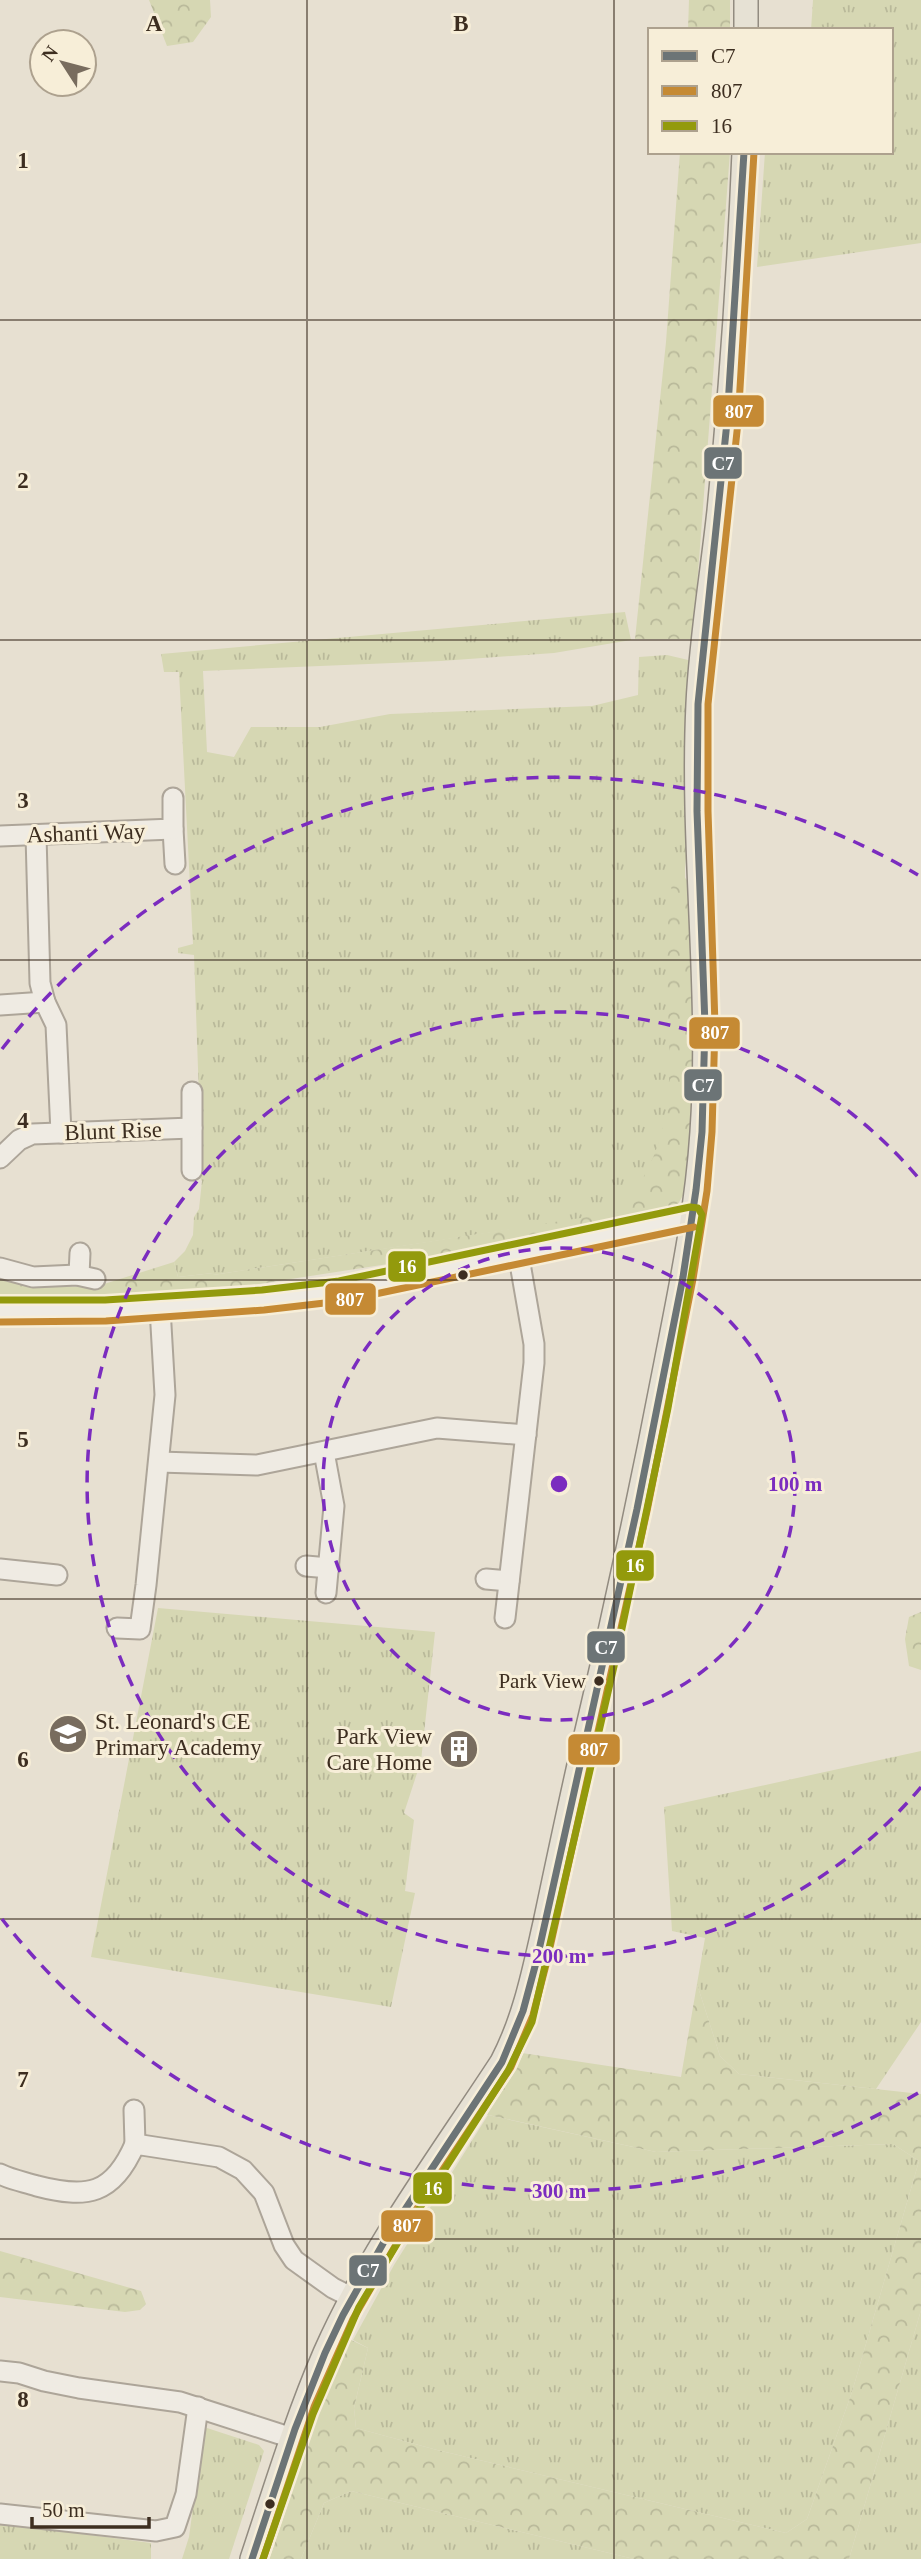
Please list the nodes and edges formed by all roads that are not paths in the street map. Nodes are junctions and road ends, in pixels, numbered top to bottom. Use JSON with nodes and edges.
{"nodes":[{"id":1,"x":746,"y":0,"type":"edge"},
{"id":2,"x":746,"y":28,"type":"edge"},
{"id":3,"x":744,"y":154,"type":"edge"},
{"id":4,"x":173,"y":798,"type":"dead end"},
{"id":5,"x":173,"y":829,"type":"junction"},
{"id":6,"x":36,"y":835,"type":"junction"},
{"id":7,"x":0,"y":836,"type":"edge"},
{"id":8,"x":175,"y":864,"type":"dead end"},
{"id":9,"x":45,"y":1002,"type":"junction"},
{"id":10,"x":0,"y":1005,"type":"edge"},
{"id":11,"x":192,"y":1092,"type":"dead end"},
{"id":12,"x":192,"y":1128,"type":"junction"},
{"id":13,"x":61,"y":1133,"type":"junction"},
{"id":14,"x":0,"y":1158,"type":"edge"},
{"id":15,"x":192,"y":1170,"type":"dead end"},
{"id":16,"x":692,"y":1217,"type":"junction"},
{"id":17,"x":518,"y":1252,"type":"junction"},
{"id":18,"x":80,"y":1253,"type":"dead end"},
{"id":19,"x":0,"y":1268,"type":"edge"},
{"id":20,"x":160,"y":1308,"type":"junction"},
{"id":21,"x":0,"y":1311,"type":"edge"},
{"id":22,"x":526,"y":1435,"type":"junction"},
{"id":23,"x":324,"y":1452,"type":"junction"},
{"id":24,"x":159,"y":1462,"type":"junction"},
{"id":25,"x":306,"y":1566,"type":"dead end"},
{"id":26,"x":329,"y":1568,"type":"junction"},
{"id":27,"x":0,"y":1569,"type":"edge"},
{"id":28,"x":57,"y":1575,"type":"dead end"},
{"id":29,"x":486,"y":1579,"type":"dead end"},
{"id":30,"x":509,"y":1581,"type":"junction"},
{"id":31,"x":326,"y":1593,"type":"dead end"},
{"id":32,"x":505,"y":1618,"type":"dead end"},
{"id":33,"x":117,"y":1628,"type":"dead end"},
{"id":34,"x":134,"y":2110,"type":"dead end"},
{"id":35,"x":135,"y":2144,"type":"junction"},
{"id":36,"x":0,"y":2174,"type":"edge"},
{"id":37,"x":353,"y":2298,"type":"junction"},
{"id":38,"x":0,"y":2371,"type":"edge"},
{"id":39,"x":198,"y":2407,"type":"junction"},
{"id":40,"x":292,"y":2438,"type":"junction"},
{"id":41,"x":0,"y":2514,"type":"edge"},
{"id":42,"x":252,"y":2559,"type":"edge"}],
"edges":[{"from":1,"to":2,"type":"main road"},
{"from":3,"to":16,"type":"main road"},
{"from":4,"to":5,"type":"street","name":"Ashanti Way"},
{"from":5,"to":6,"type":"street","name":"Ashanti Way"},
{"from":5,"to":8,"type":"street","name":"Ashanti Way"},
{"from":6,"to":7,"type":"street","name":"Ashanti Way"},
{"from":6,"to":9,"type":"street"},
{"from":9,"to":10,"type":"street"},
{"from":9,"to":13,"type":"street"},
{"from":11,"to":12,"type":"street","name":"Blunt Rise"},
{"from":12,"to":13,"type":"street","name":"Blunt Rise"},
{"from":12,"to":15,"type":"street","name":"Blunt Rise"},
{"from":13,"to":14,"type":"street","name":"Blunt Rise"},
{"from":16,"to":17,"type":"street"},
{"from":16,"to":37,"type":"main road"},
{"from":17,"to":20,"type":"street"},
{"from":17,"to":22,"type":"street"},
{"from":18,"to":19,"type":"street"},
{"from":20,"to":21,"type":"street"},
{"from":20,"to":24,"type":"street"},
{"from":22,"to":23,"type":"street"},
{"from":22,"to":30,"type":"street"},
{"from":23,"to":24,"type":"street"},
{"from":23,"to":26,"type":"street"},
{"from":24,"to":33,"type":"street"},
{"from":25,"to":26,"type":"street"},
{"from":26,"to":31,"type":"street"},
{"from":27,"to":28,"type":"street"},
{"from":29,"to":30,"type":"street"},
{"from":30,"to":32,"type":"street"},
{"from":34,"to":35,"type":"street"},
{"from":35,"to":36,"type":"street"},
{"from":35,"to":37,"type":"street"},
{"from":37,"to":40,"type":"main road"},
{"from":38,"to":39,"type":"street"},
{"from":39,"to":40,"type":"street"},
{"from":39,"to":41,"type":"street"},
{"from":40,"to":42,"type":"main road"}]}
